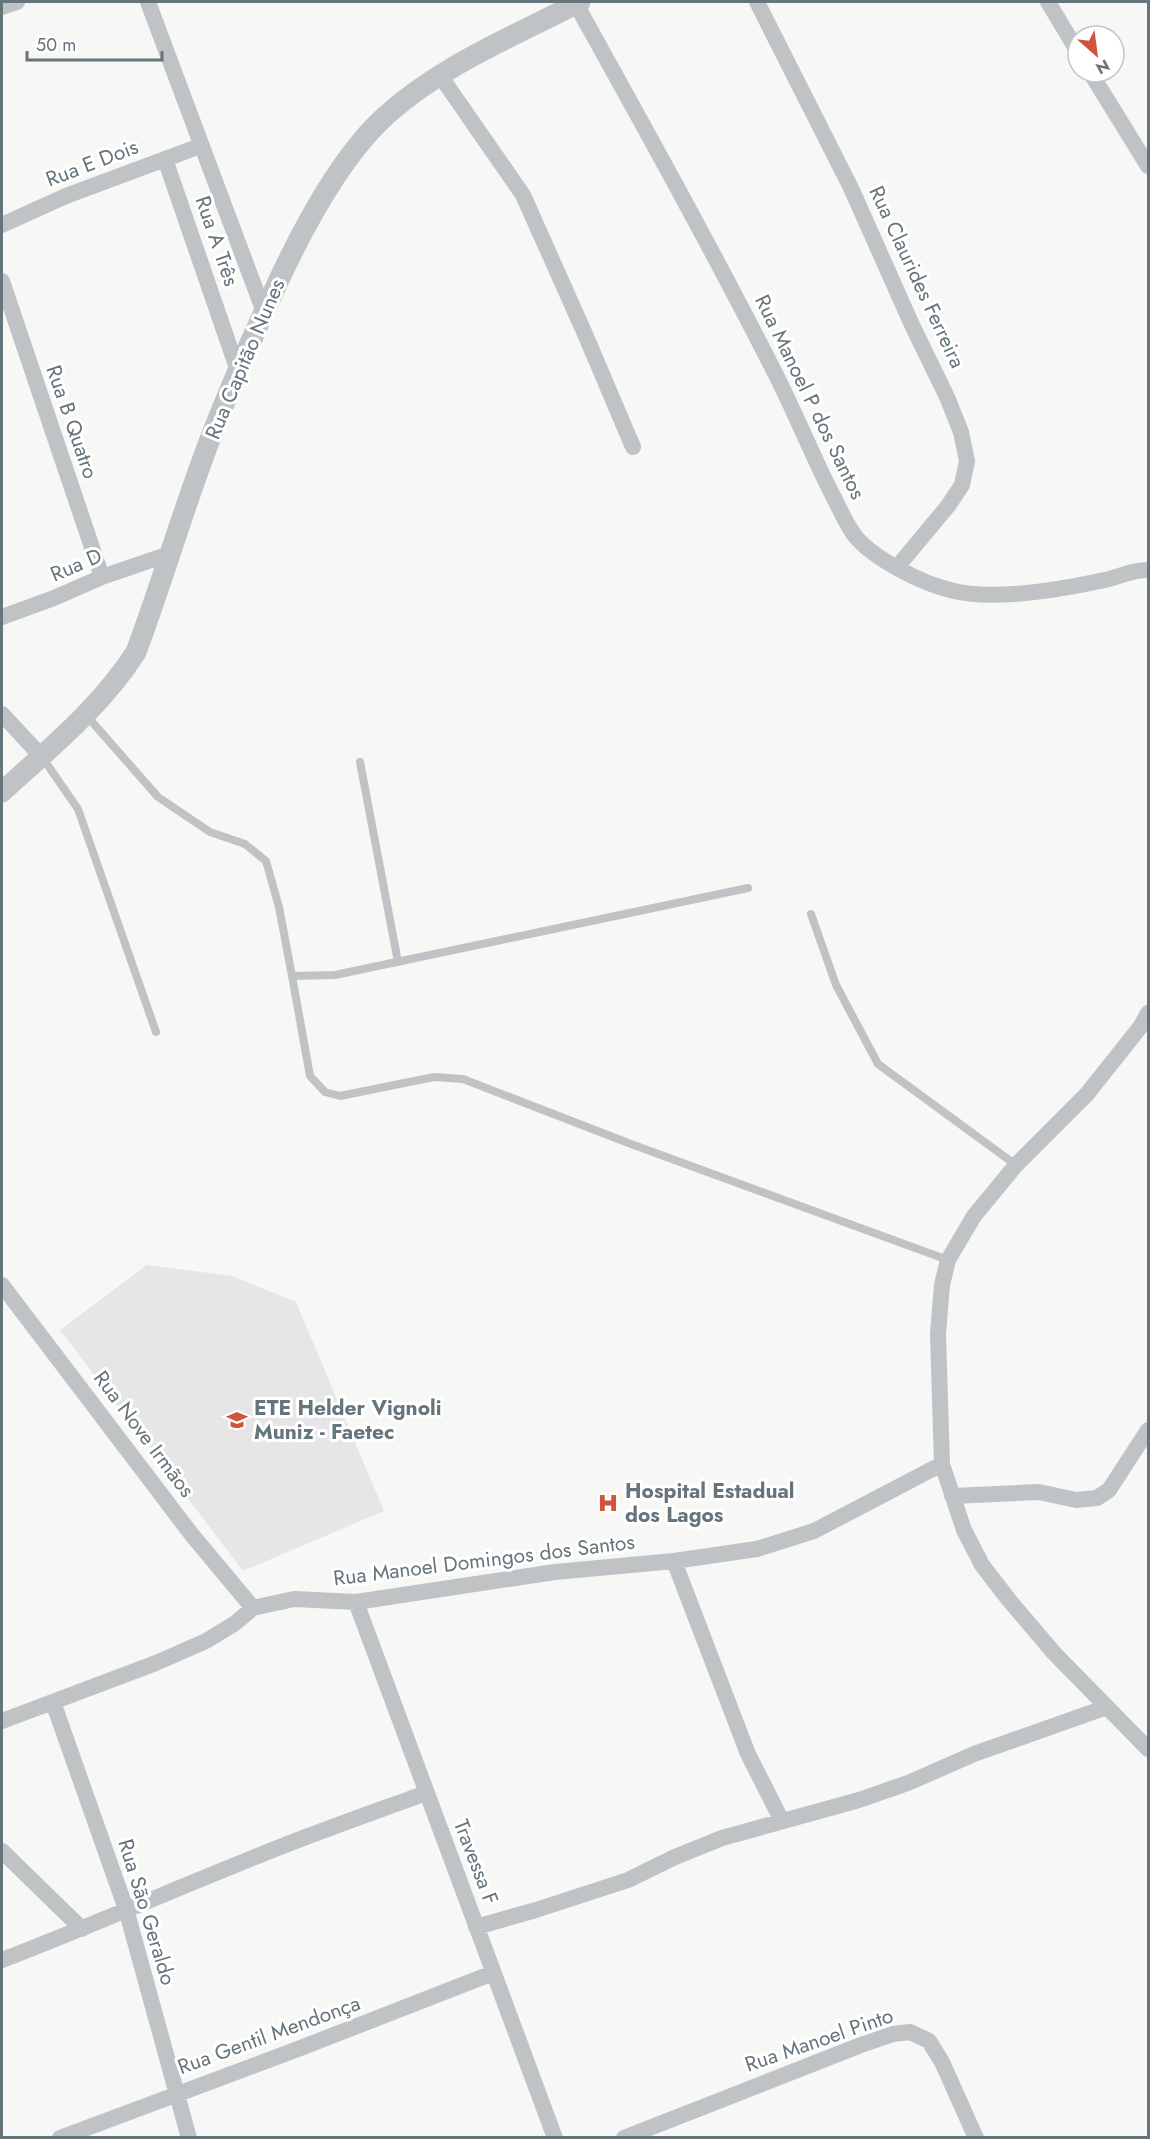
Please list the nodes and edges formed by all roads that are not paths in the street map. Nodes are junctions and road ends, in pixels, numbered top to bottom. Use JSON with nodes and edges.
{"nodes":[{"id":1,"x":17,"y":2,"type":"edge"},
{"id":2,"x":148,"y":2,"type":"edge"},
{"id":3,"x":578,"y":2,"type":"edge"},
{"id":4,"x":757,"y":2,"type":"edge"},
{"id":5,"x":1048,"y":2,"type":"edge"},
{"id":6,"x":2,"y":8,"type":"edge"},
{"id":7,"x":1066,"y":32,"type":"edge"},
{"id":8,"x":439,"y":74,"type":"junction"},
{"id":9,"x":1098,"y":84,"type":"edge"},
{"id":10,"x":200,"y":146,"type":"junction"},
{"id":11,"x":165,"y":159,"type":"junction"},
{"id":12,"x":1149,"y":166,"type":"edge"},
{"id":13,"x":2,"y":225,"type":"edge"},
{"id":14,"x":2,"y":281,"type":"edge"},
{"id":15,"x":264,"y":312,"type":"junction"},
{"id":16,"x":238,"y":371,"type":"junction"},
{"id":17,"x":633,"y":447,"type":"dead end"},
{"id":18,"x":169,"y":554,"type":"junction"},
{"id":19,"x":898,"y":566,"type":"junction"},
{"id":20,"x":1149,"y":570,"type":"edge"},
{"id":21,"x":102,"y":577,"type":"junction"},
{"id":22,"x":2,"y":617,"type":"edge"},
{"id":23,"x":2,"y":714,"type":"edge"},
{"id":24,"x":86,"y":715,"type":"junction"},
{"id":25,"x":42,"y":756,"type":"junction"},
{"id":26,"x":360,"y":762,"type":"dead end"},
{"id":27,"x":2,"y":792,"type":"edge"},
{"id":28,"x":748,"y":888,"type":"dead end"},
{"id":29,"x":811,"y":914,"type":"dead end"},
{"id":30,"x":398,"y":962,"type":"junction"},
{"id":31,"x":292,"y":976,"type":"junction"},
{"id":32,"x":1149,"y":1013,"type":"edge"},
{"id":33,"x":156,"y":1032,"type":"dead end"},
{"id":34,"x":1016,"y":1165,"type":"junction"},
{"id":35,"x":948,"y":1260,"type":"junction"},
{"id":36,"x":2,"y":1285,"type":"edge"},
{"id":37,"x":1149,"y":1430,"type":"edge"},
{"id":38,"x":942,"y":1464,"type":"junction"},
{"id":39,"x":952,"y":1496,"type":"junction"},
{"id":40,"x":674,"y":1561,"type":"junction"},
{"id":41,"x":356,"y":1602,"type":"junction"},
{"id":42,"x":254,"y":1608,"type":"junction"},
{"id":43,"x":53,"y":1702,"type":"junction"},
{"id":44,"x":1107,"y":1707,"type":"junction"},
{"id":45,"x":2,"y":1721,"type":"edge"},
{"id":46,"x":1149,"y":1749,"type":"edge"},
{"id":47,"x":426,"y":1793,"type":"junction"},
{"id":48,"x":782,"y":1821,"type":"junction"},
{"id":49,"x":2,"y":1851,"type":"edge"},
{"id":50,"x":126,"y":1909,"type":"junction"},
{"id":51,"x":476,"y":1927,"type":"junction"},
{"id":52,"x":82,"y":1929,"type":"junction"},
{"id":53,"x":2,"y":1960,"type":"edge"},
{"id":54,"x":493,"y":1973,"type":"junction"},
{"id":55,"x":177,"y":2093,"type":"junction"},
{"id":56,"x":60,"y":2138,"type":"edge"},
{"id":57,"x":189,"y":2138,"type":"edge"},
{"id":58,"x":555,"y":2138,"type":"edge"},
{"id":59,"x":624,"y":2138,"type":"edge"},
{"id":60,"x":976,"y":2138,"type":"edge"}],
"edges":[{"from":1,"to":6,"type":"street"},
{"from":2,"to":10,"type":"street"},
{"from":3,"to":8,"type":"street","name":"Rua Capitão Nunes"},
{"from":3,"to":19,"type":"street","name":"Rua Manoel P dos Santos"},
{"from":4,"to":19,"type":"street","name":"Rua Claurides Ferreira"},
{"from":5,"to":7,"type":"street"},
{"from":8,"to":15,"type":"street","name":"Rua Capitão Nunes"},
{"from":8,"to":17,"type":"street"},
{"from":9,"to":12,"type":"street"},
{"from":10,"to":11,"type":"street","name":"Rua E Dois"},
{"from":10,"to":15,"type":"street"},
{"from":11,"to":13,"type":"street","name":"Rua E Dois"},
{"from":11,"to":16,"type":"street","name":"Rua A Três"},
{"from":14,"to":21,"type":"street","name":"Rua B Quatro"},
{"from":15,"to":16,"type":"street","name":"Rua Capitão Nunes"},
{"from":16,"to":18,"type":"street","name":"Rua Capitão Nunes"},
{"from":18,"to":21,"type":"street","name":"Rua D"},
{"from":18,"to":24,"type":"street","name":"Rua Capitão Nunes"},
{"from":19,"to":20,"type":"street","name":"Rua Manoel P dos Santos"},
{"from":21,"to":22,"type":"street","name":"Rua D"},
{"from":23,"to":25,"type":"street"},
{"from":24,"to":25,"type":"street","name":"Rua Capitão Nunes"},
{"from":24,"to":31,"type":"lane"},
{"from":25,"to":27,"type":"street","name":"Rua Capitão Nunes"},
{"from":25,"to":33,"type":"lane"},
{"from":26,"to":30,"type":"lane"},
{"from":28,"to":30,"type":"lane"},
{"from":29,"to":34,"type":"lane"},
{"from":30,"to":31,"type":"lane"},
{"from":31,"to":35,"type":"lane"},
{"from":32,"to":34,"type":"street"},
{"from":34,"to":35,"type":"street"},
{"from":35,"to":38,"type":"street"},
{"from":36,"to":42,"type":"street","name":"Rua Nove Irmãos"},
{"from":37,"to":39,"type":"street"},
{"from":38,"to":39,"type":"street"},
{"from":38,"to":40,"type":"street","name":"Rua Manoel Domingos dos Santos"},
{"from":39,"to":44,"type":"street"},
{"from":40,"to":41,"type":"street","name":"Rua Manoel Domingos dos Santos"},
{"from":40,"to":48,"type":"street"},
{"from":41,"to":42,"type":"street","name":"Rua Manoel Domingos dos Santos"},
{"from":41,"to":47,"type":"street","name":"Travessa F"},
{"from":42,"to":43,"type":"street","name":"Rua Manoel Domingos dos Santos"},
{"from":43,"to":45,"type":"street","name":"Rua Manoel Domingos dos Santos"},
{"from":43,"to":50,"type":"street","name":"Rua São Geraldo"},
{"from":44,"to":46,"type":"street"},
{"from":44,"to":48,"type":"street"},
{"from":47,"to":50,"type":"street"},
{"from":47,"to":51,"type":"street","name":"Travessa F"},
{"from":48,"to":51,"type":"street"},
{"from":49,"to":52,"type":"street"},
{"from":50,"to":52,"type":"street"},
{"from":50,"to":55,"type":"street","name":"Rua São Geraldo"},
{"from":51,"to":54,"type":"street","name":"Travessa F"},
{"from":52,"to":53,"type":"street"},
{"from":54,"to":55,"type":"street","name":"Rua Gentil Mendonça"},
{"from":54,"to":58,"type":"street","name":"Travessa F"},
{"from":55,"to":56,"type":"street","name":"Rua Gentil Mendonça"},
{"from":55,"to":57,"type":"street","name":"Rua São Geraldo"},
{"from":59,"to":60,"type":"street","name":"Rua Manoel Pinto"}]}
